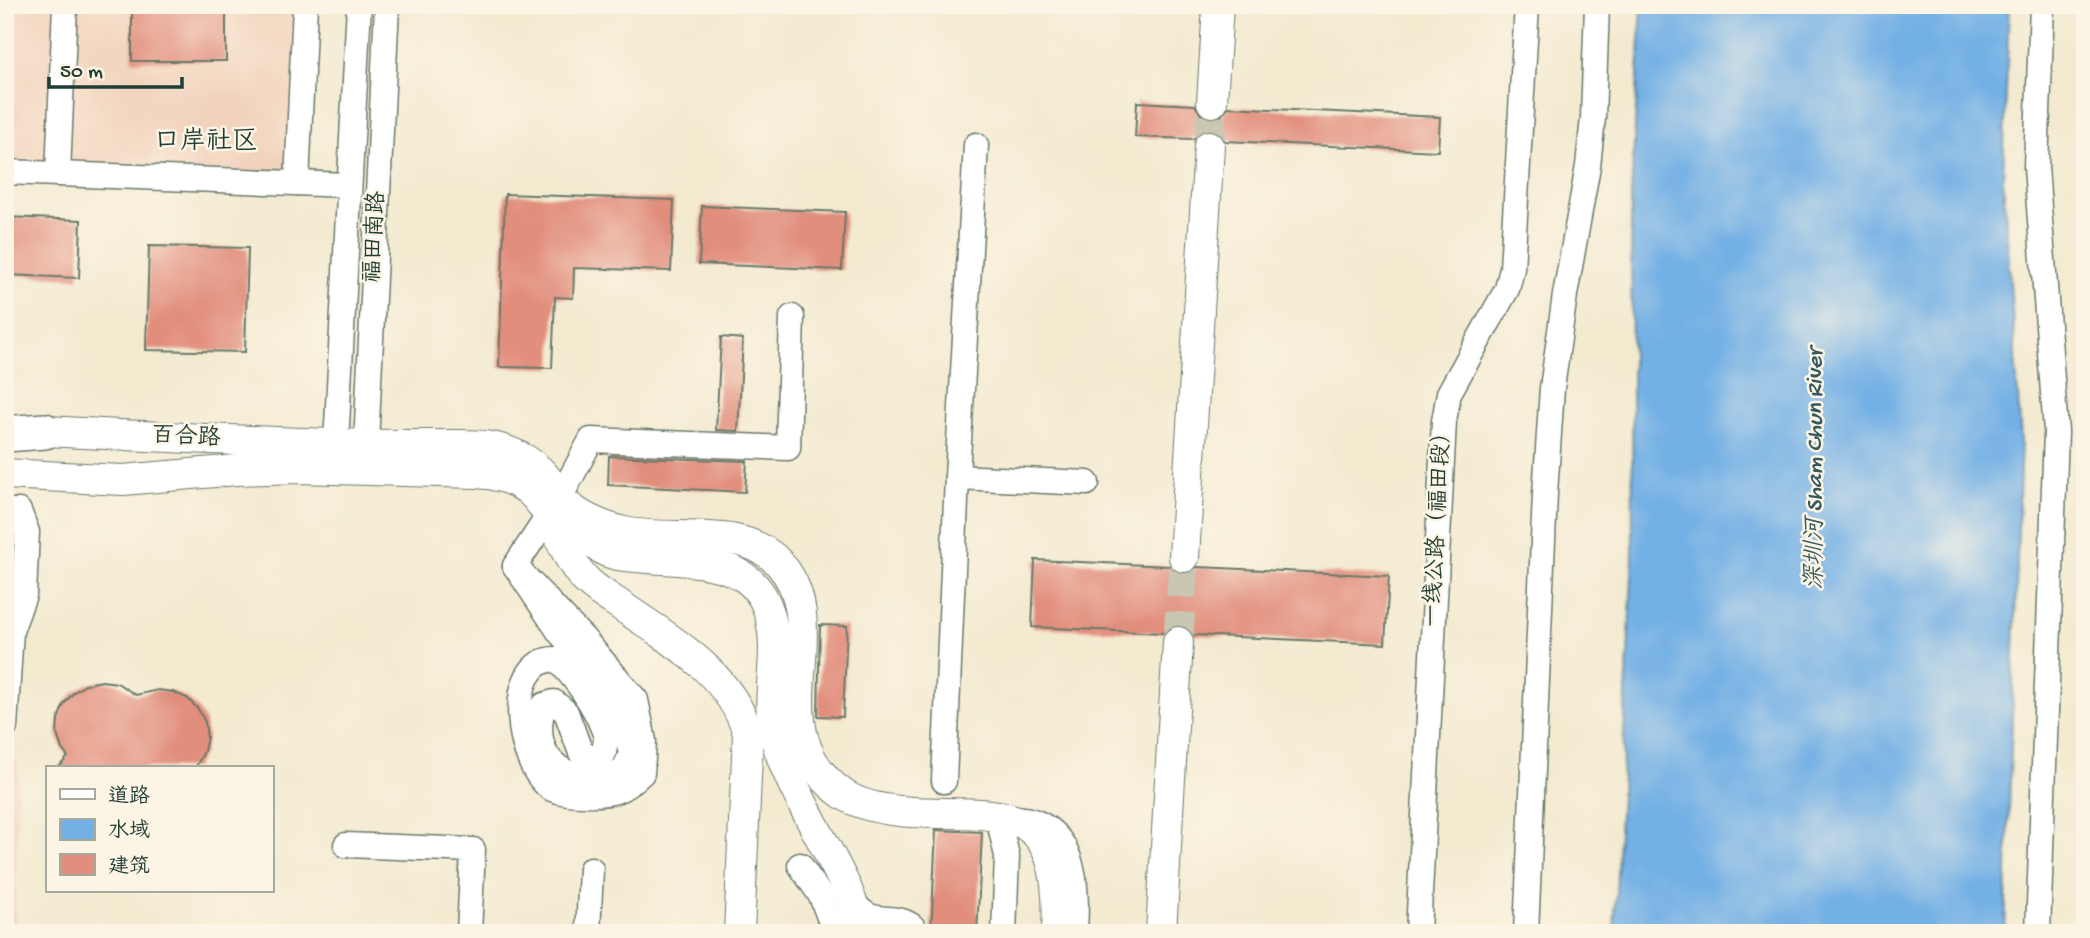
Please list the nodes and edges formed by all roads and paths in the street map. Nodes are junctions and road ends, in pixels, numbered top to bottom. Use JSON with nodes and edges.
{"nodes":[{"id":1,"x":65,"y":5,"type":"edge"},
{"id":2,"x":305,"y":5,"type":"edge"},
{"id":3,"x":359,"y":5,"type":"edge"},
{"id":4,"x":387,"y":5,"type":"edge"},
{"id":5,"x":1218,"y":5,"type":"edge"},
{"id":6,"x":1527,"y":5,"type":"edge"},
{"id":7,"x":1597,"y":5,"type":"edge"},
{"id":8,"x":2042,"y":5,"type":"edge"},
{"id":9,"x":1212,"y":103,"type":"tunnel mouth"},
{"id":10,"x":976,"y":145,"type":"dead end"},
{"id":11,"x":1209,"y":146,"type":"tunnel mouth"},
{"id":12,"x":5,"y":172,"type":"edge"},
{"id":13,"x":58,"y":174,"type":"junction"},
{"id":14,"x":296,"y":183,"type":"junction"},
{"id":15,"x":348,"y":186,"type":"junction"},
{"id":16,"x":792,"y":317,"type":"dead end"},
{"id":17,"x":45,"y":431,"type":"joint"},
{"id":18,"x":5,"y":432,"type":"edge"},
{"id":19,"x":335,"y":456,"type":"junction"},
{"id":20,"x":366,"y":457,"type":"junction"},
{"id":21,"x":5,"y":474,"type":"edge"},
{"id":22,"x":957,"y":477,"type":"junction"},
{"id":23,"x":1087,"y":483,"type":"dead end"},
{"id":24,"x":554,"y":507,"type":"junction"},
{"id":25,"x":5,"y":511,"type":"edge"},
{"id":26,"x":1184,"y":557,"type":"tunnel mouth"},
{"id":27,"x":515,"y":566,"type":"junction"},
{"id":28,"x":1178,"y":642,"type":"tunnel mouth"},
{"id":29,"x":5,"y":727,"type":"edge"},
{"id":30,"x":944,"y":781,"type":"dead end"},
{"id":31,"x":998,"y":817,"type":"junction"},
{"id":32,"x":346,"y":845,"type":"dead end"},
{"id":33,"x":800,"y":866,"type":"dead end"},
{"id":34,"x":591,"y":869,"type":"dead end"},
{"id":35,"x":874,"y":929,"type":"edge"},
{"id":36,"x":469,"y":933,"type":"edge"},
{"id":37,"x":588,"y":933,"type":"edge"},
{"id":38,"x":739,"y":933,"type":"edge"},
{"id":39,"x":835,"y":933,"type":"edge"},
{"id":40,"x":915,"y":933,"type":"edge"},
{"id":41,"x":1004,"y":933,"type":"edge"},
{"id":42,"x":1057,"y":933,"type":"edge"},
{"id":43,"x":1075,"y":933,"type":"edge"},
{"id":44,"x":1161,"y":933,"type":"edge"},
{"id":45,"x":1418,"y":933,"type":"edge"},
{"id":46,"x":1526,"y":933,"type":"edge"},
{"id":47,"x":2038,"y":933,"type":"edge"}],
"edges":[{"from":1,"to":13,"type":"street"},
{"from":2,"to":14,"type":"street"},
{"from":3,"to":15,"type":"street","name":"福田南路"},
{"from":4,"to":20,"type":"street","name":"福田南路"},
{"from":5,"to":9,"type":"main road"},
{"from":6,"to":45,"type":"street","name":"一线公路（福田段）"},
{"from":7,"to":46,"type":"street"},
{"from":8,"to":47,"type":"street"},
{"from":10,"to":22,"type":"street"},
{"from":11,"to":26,"type":"main road"},
{"from":12,"to":13,"type":"street"},
{"from":13,"to":14,"type":"street"},
{"from":14,"to":15,"type":"street"},
{"from":15,"to":19,"type":"street","name":"福田南路"},
{"from":16,"to":24,"type":"street"},
{"from":17,"to":18,"type":"highway"},
{"from":17,"to":19,"type":"main road","name":"百合路"},
{"from":19,"to":20,"type":"main road","name":"百合路"},
{"from":19,"to":21,"type":"main road","name":"百合路"},
{"from":20,"to":24,"type":"main road","name":"百合路"},
{"from":22,"to":23,"type":"street"},
{"from":22,"to":30,"type":"street"},
{"from":24,"to":27,"type":"street"},
{"from":24,"to":31,"type":"main road"},
{"from":24,"to":35,"type":"main road"},
{"from":24,"to":38,"type":"main road"},
{"from":25,"to":29,"type":"street"},
{"from":27,"to":27,"type":"street"},
{"from":28,"to":44,"type":"main road"},
{"from":31,"to":41,"type":"street"},
{"from":31,"to":42,"type":"main road"},
{"from":31,"to":43,"type":"street"},
{"from":32,"to":36,"type":"street"},
{"from":33,"to":39,"type":"street"},
{"from":34,"to":37,"type":"street"},
{"from":35,"to":40,"type":"street"}]}
